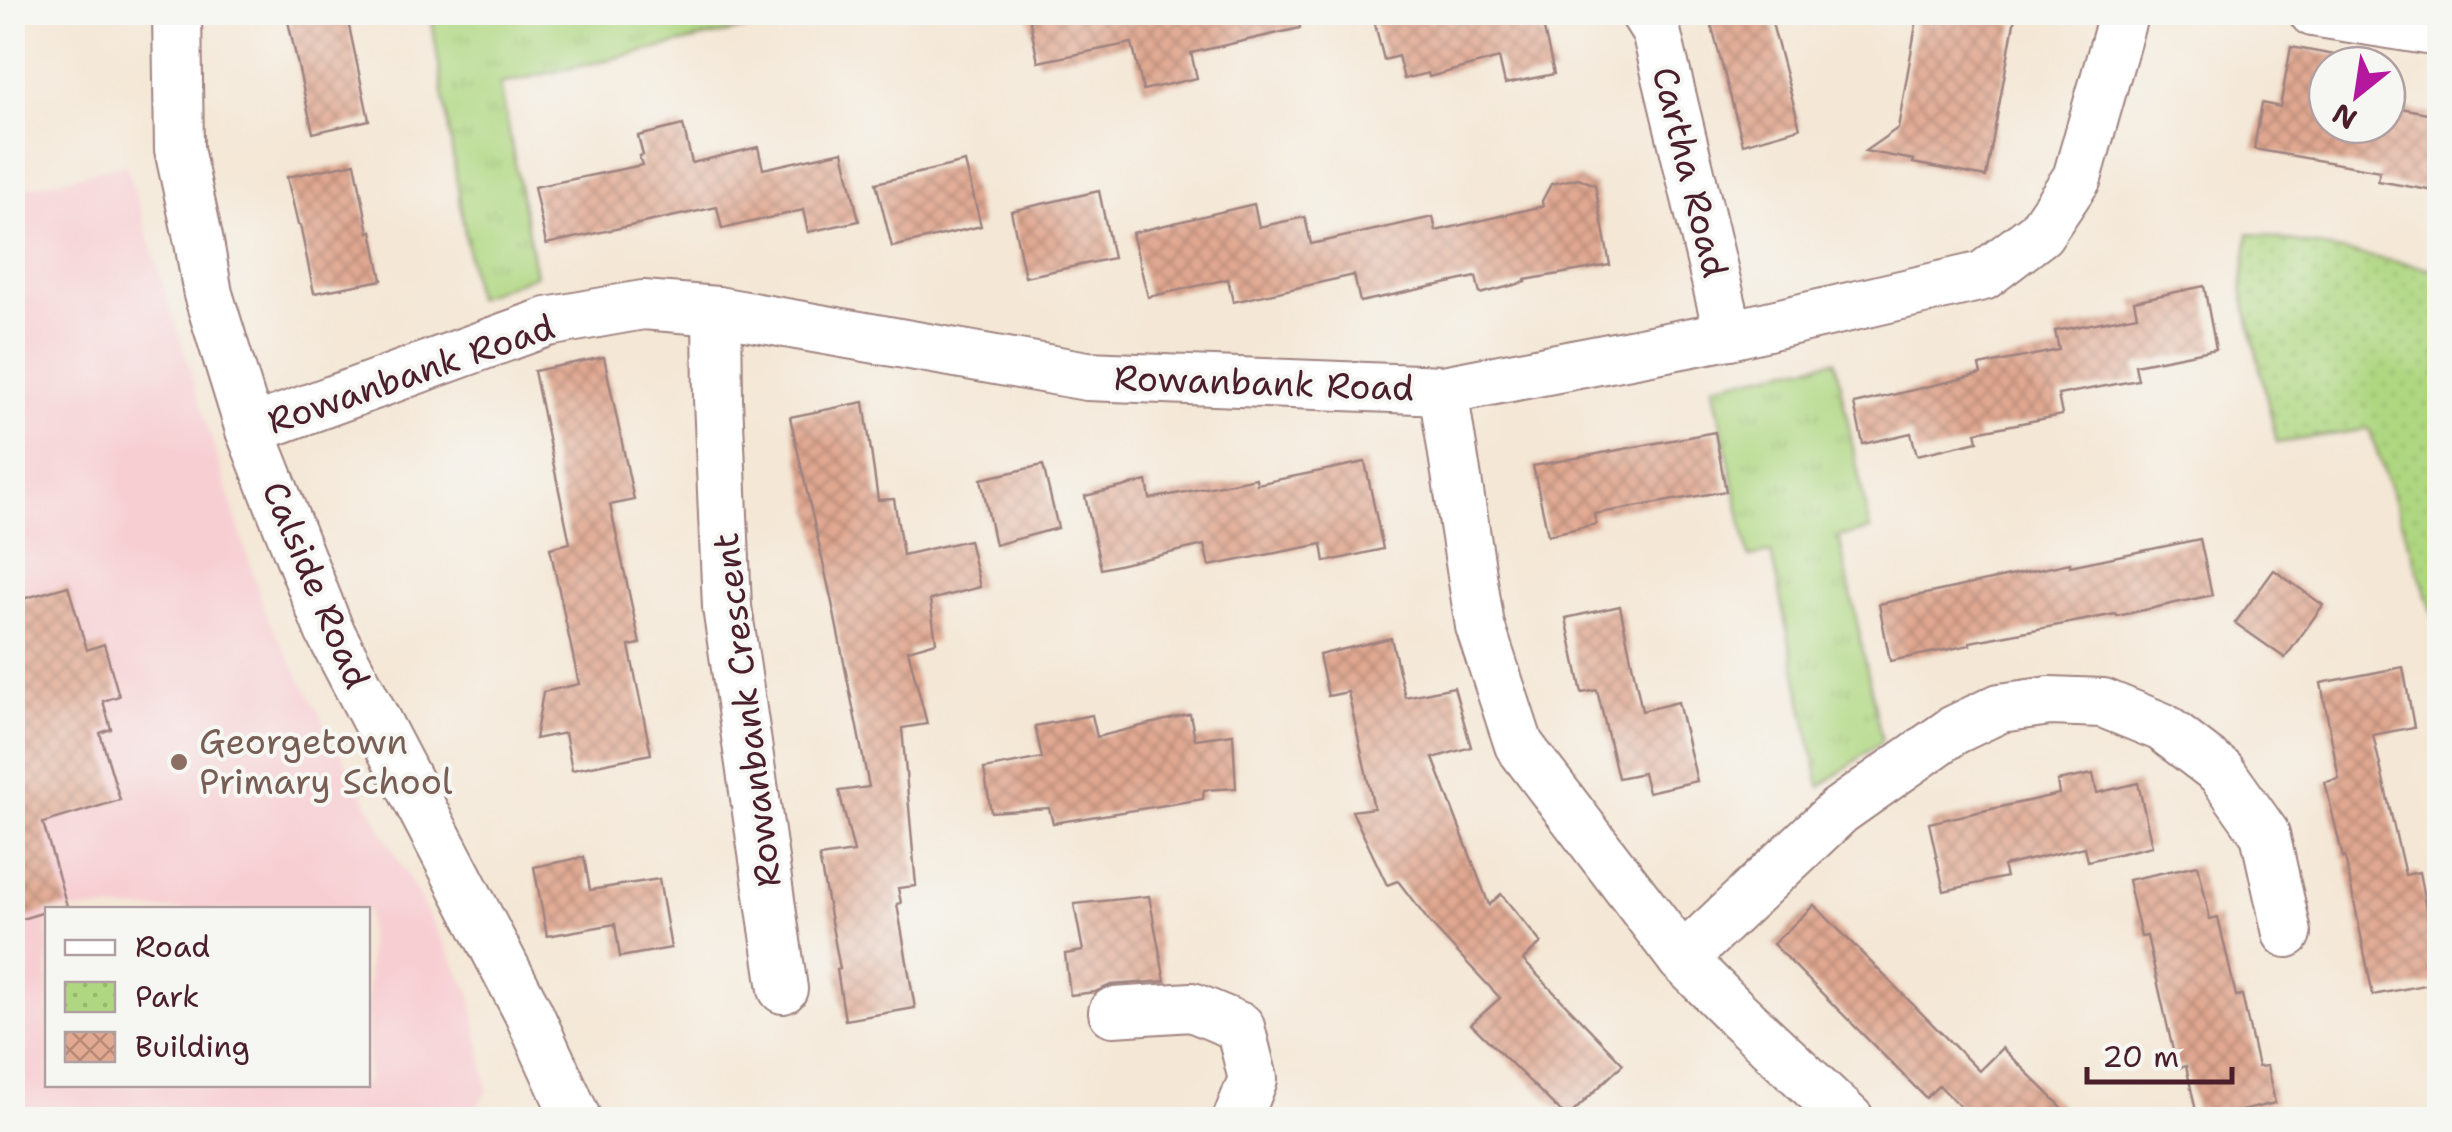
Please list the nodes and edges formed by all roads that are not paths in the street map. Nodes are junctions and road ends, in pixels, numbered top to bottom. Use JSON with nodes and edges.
{"nodes":[{"id":1,"x":177,"y":12,"type":"edge"},
{"id":2,"x":1644,"y":12,"type":"edge"},
{"id":3,"x":2124,"y":12,"type":"edge"},
{"id":4,"x":2314,"y":12,"type":"edge"},
{"id":5,"x":2440,"y":32,"type":"edge"},
{"id":6,"x":717,"y":311,"type":"junction"},
{"id":7,"x":1729,"y":335,"type":"junction"},
{"id":8,"x":1444,"y":390,"type":"junction"},
{"id":9,"x":250,"y":430,"type":"junction"},
{"id":10,"x":2288,"y":933,"type":"dead end"},
{"id":11,"x":1682,"y":958,"type":"junction"},
{"id":12,"x":782,"y":989,"type":"dead end"},
{"id":13,"x":1113,"y":1012,"type":"dead end"},
{"id":14,"x":577,"y":1120,"type":"edge"},
{"id":15,"x":1238,"y":1120,"type":"edge"},
{"id":16,"x":1850,"y":1120,"type":"edge"}],
"edges":[{"from":1,"to":9,"type":"street","name":"Calside Road"},
{"from":2,"to":7,"type":"street","name":"Cartha Road"},
{"from":3,"to":7,"type":"street","name":"Rowanbank Road"},
{"from":4,"to":5,"type":"street"},
{"from":6,"to":8,"type":"street","name":"Rowanbank Road"},
{"from":6,"to":9,"type":"street","name":"Rowanbank Road"},
{"from":6,"to":12,"type":"street","name":"Rowanbank Crescent"},
{"from":7,"to":8,"type":"street","name":"Rowanbank Road"},
{"from":8,"to":11,"type":"street"},
{"from":9,"to":14,"type":"street","name":"Calside Road"},
{"from":10,"to":11,"type":"street"},
{"from":11,"to":16,"type":"street"},
{"from":13,"to":15,"type":"street"}]}
